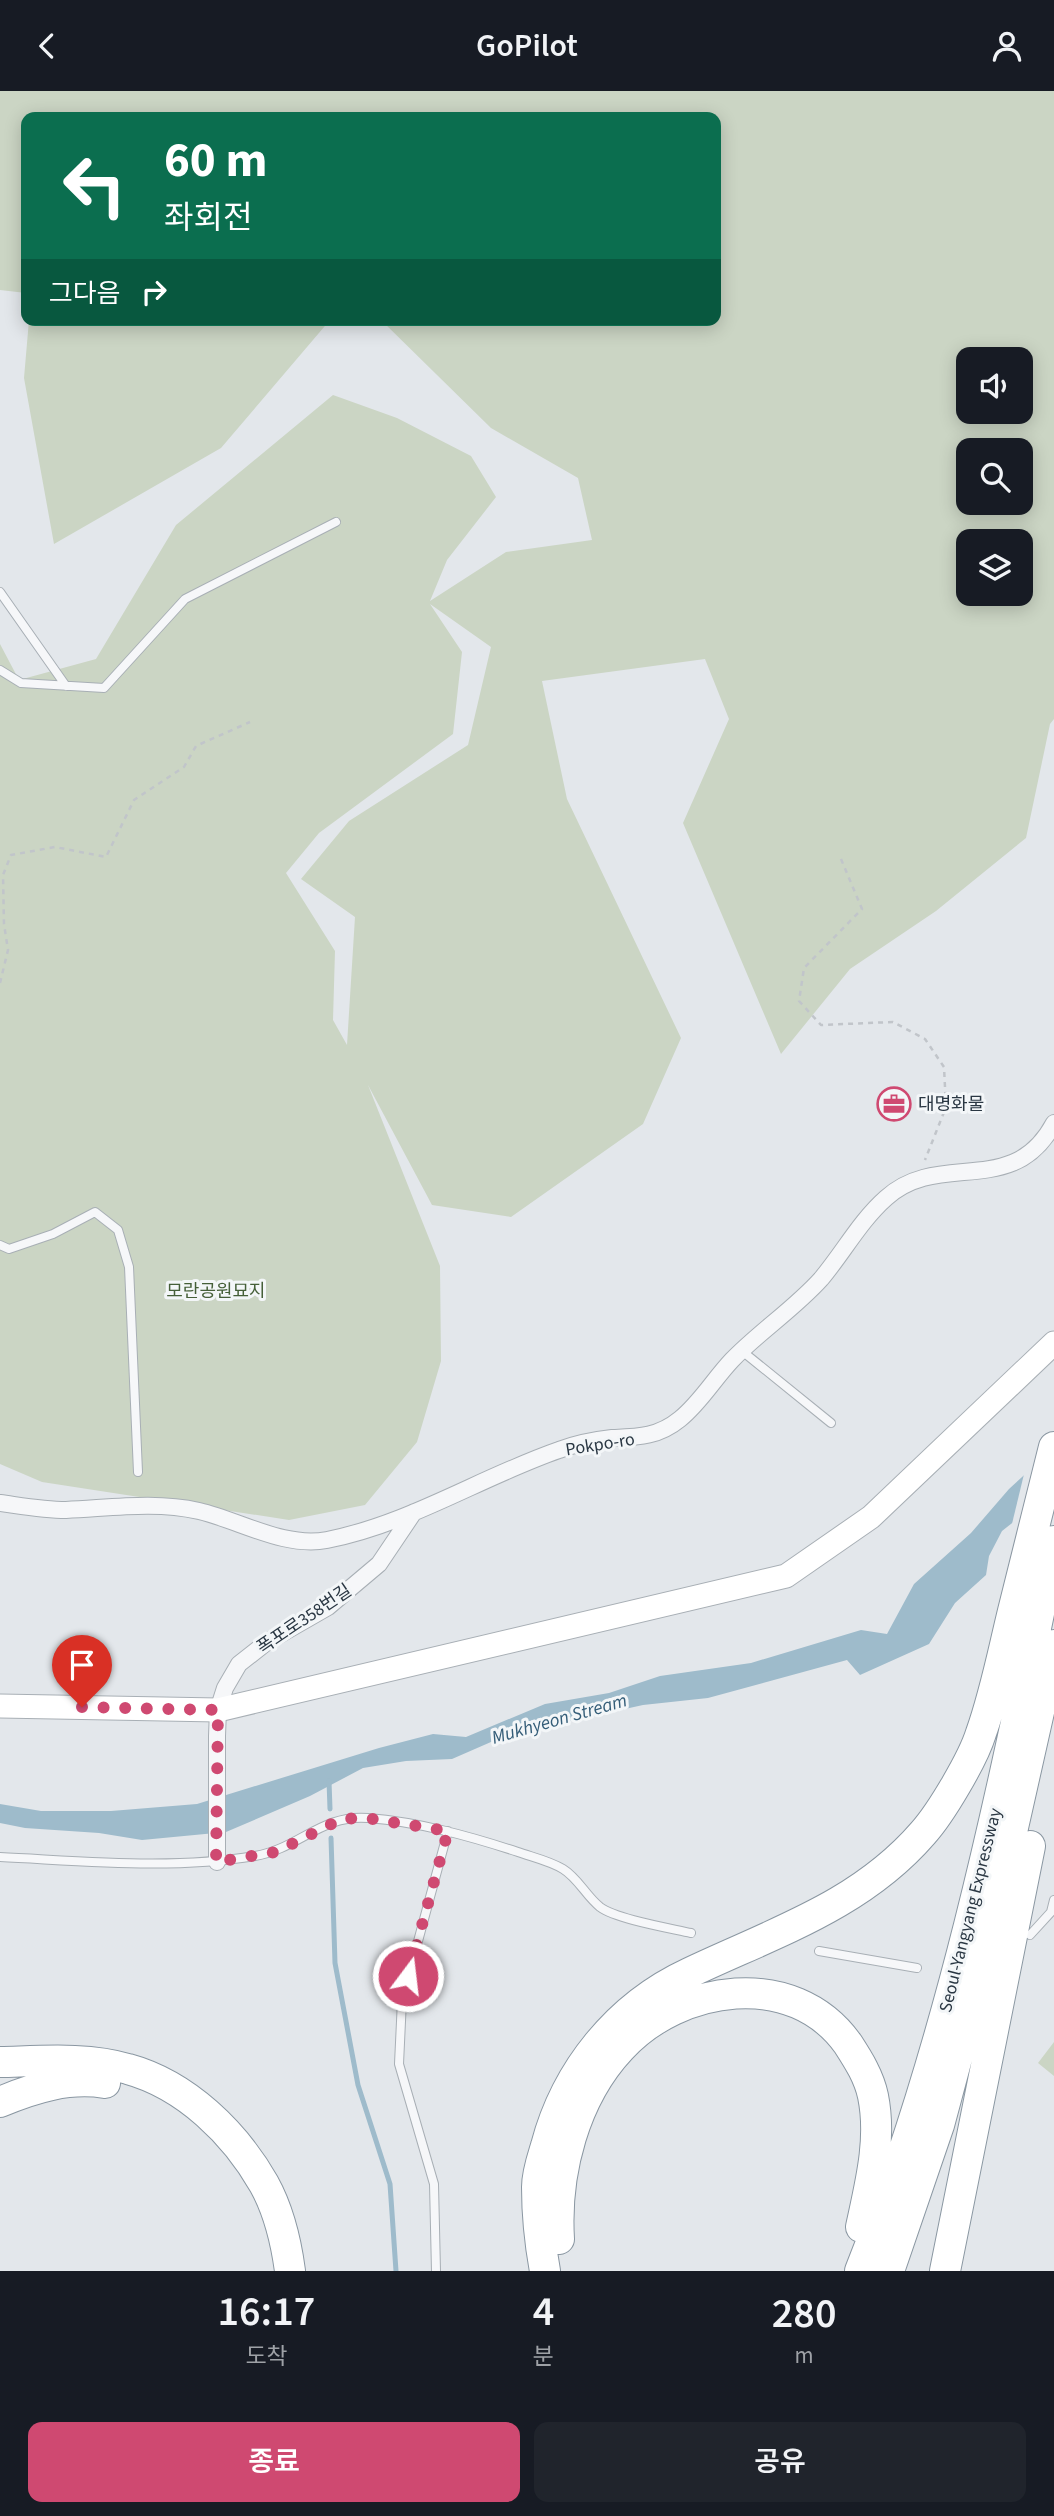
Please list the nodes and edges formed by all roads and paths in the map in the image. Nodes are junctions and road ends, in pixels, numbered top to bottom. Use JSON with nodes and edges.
{"nodes":[{"id":1,"x":336,"y":522,"type":"dead end"},
{"id":2,"x":0,"y":592,"type":"edge"},
{"id":3,"x":0,"y":670,"type":"edge"},
{"id":4,"x":66,"y":686,"type":"junction"},
{"id":5,"x":250,"y":722,"type":"dead end"},
{"id":6,"x":841,"y":859,"type":"dead end"},
{"id":7,"x":0,"y":983,"type":"edge"},
{"id":8,"x":1054,"y":1123,"type":"edge"},
{"id":9,"x":917,"y":1179,"type":"junction"},
{"id":10,"x":0,"y":1245,"type":"edge"},
{"id":11,"x":1054,"y":1343,"type":"edge"},
{"id":12,"x":741,"y":1351,"type":"junction"},
{"id":13,"x":831,"y":1423,"type":"dead end"},
{"id":14,"x":1054,"y":1447,"type":"edge"},
{"id":15,"x":138,"y":1472,"type":"dead end"},
{"id":16,"x":0,"y":1503,"type":"edge"},
{"id":17,"x":414,"y":1512,"type":"junction"},
{"id":18,"x":1054,"y":1541,"type":"edge"},
{"id":19,"x":1032,"y":1637,"type":"edge"},
{"id":20,"x":0,"y":1706,"type":"edge"},
{"id":21,"x":218,"y":1710,"type":"junction"},
{"id":22,"x":1054,"y":1724,"type":"edge"},
{"id":23,"x":448,"y":1831,"type":"junction"},
{"id":24,"x":0,"y":1857,"type":"edge"},
{"id":25,"x":216,"y":1862,"type":"junction"},
{"id":26,"x":1054,"y":1900,"type":"edge"},
{"id":27,"x":691,"y":1933,"type":"dead end"},
{"id":28,"x":1030,"y":1935,"type":"dead end"},
{"id":29,"x":819,"y":1951,"type":"dead end"},
{"id":30,"x":917,"y":1968,"type":"dead end"},
{"id":31,"x":0,"y":2062,"type":"edge"},
{"id":32,"x":0,"y":2102,"type":"edge"},
{"id":33,"x":275,"y":2271,"type":"edge"},
{"id":34,"x":290,"y":2271,"type":"edge"},
{"id":35,"x":436,"y":2271,"type":"edge"},
{"id":36,"x":545,"y":2271,"type":"edge"},
{"id":37,"x":562,"y":2271,"type":"edge"},
{"id":38,"x":851,"y":2271,"type":"edge"},
{"id":39,"x":860,"y":2271,"type":"edge"},
{"id":40,"x":889,"y":2271,"type":"edge"},
{"id":41,"x":945,"y":2271,"type":"edge"}],
"edges":[{"from":1,"to":4,"type":"lane"},
{"from":2,"to":4,"type":"lane"},
{"from":3,"to":4,"type":"lane"},
{"from":5,"to":7,"type":"path"},
{"from":6,"to":9,"type":"path"},
{"from":8,"to":9,"type":"street","name":"Pokpo-ro"},
{"from":9,"to":12,"type":"street","name":"Pokpo-ro"},
{"from":10,"to":15,"type":"lane"},
{"from":11,"to":21,"type":"main road"},
{"from":12,"to":13,"type":"lane"},
{"from":12,"to":17,"type":"street","name":"Pokpo-ro"},
{"from":14,"to":19,"type":"highway"},
{"from":16,"to":17,"type":"street","name":"Pokpo-ro"},
{"from":17,"to":21,"type":"street","name":"폭포로358번길"},
{"from":18,"to":19,"type":"highway","name":"Seoul-Yangyang Expressway"},
{"from":19,"to":36,"type":"highway"},
{"from":19,"to":39,"type":"highway","name":"Seoul-Yangyang Expressway"},
{"from":19,"to":40,"type":"highway","name":"Seoul-Yangyang Expressway"},
{"from":20,"to":21,"type":"main road"},
{"from":21,"to":25,"type":"street","name":"폭포로358번길"},
{"from":22,"to":41,"type":"highway"},
{"from":23,"to":25,"type":"lane"},
{"from":23,"to":27,"type":"lane"},
{"from":23,"to":35,"type":"lane"},
{"from":24,"to":25,"type":"lane"},
{"from":26,"to":28,"type":"lane"},
{"from":29,"to":30,"type":"lane"},
{"from":31,"to":34,"type":"highway"},
{"from":32,"to":33,"type":"highway"},
{"from":37,"to":38,"type":"highway"}]}
